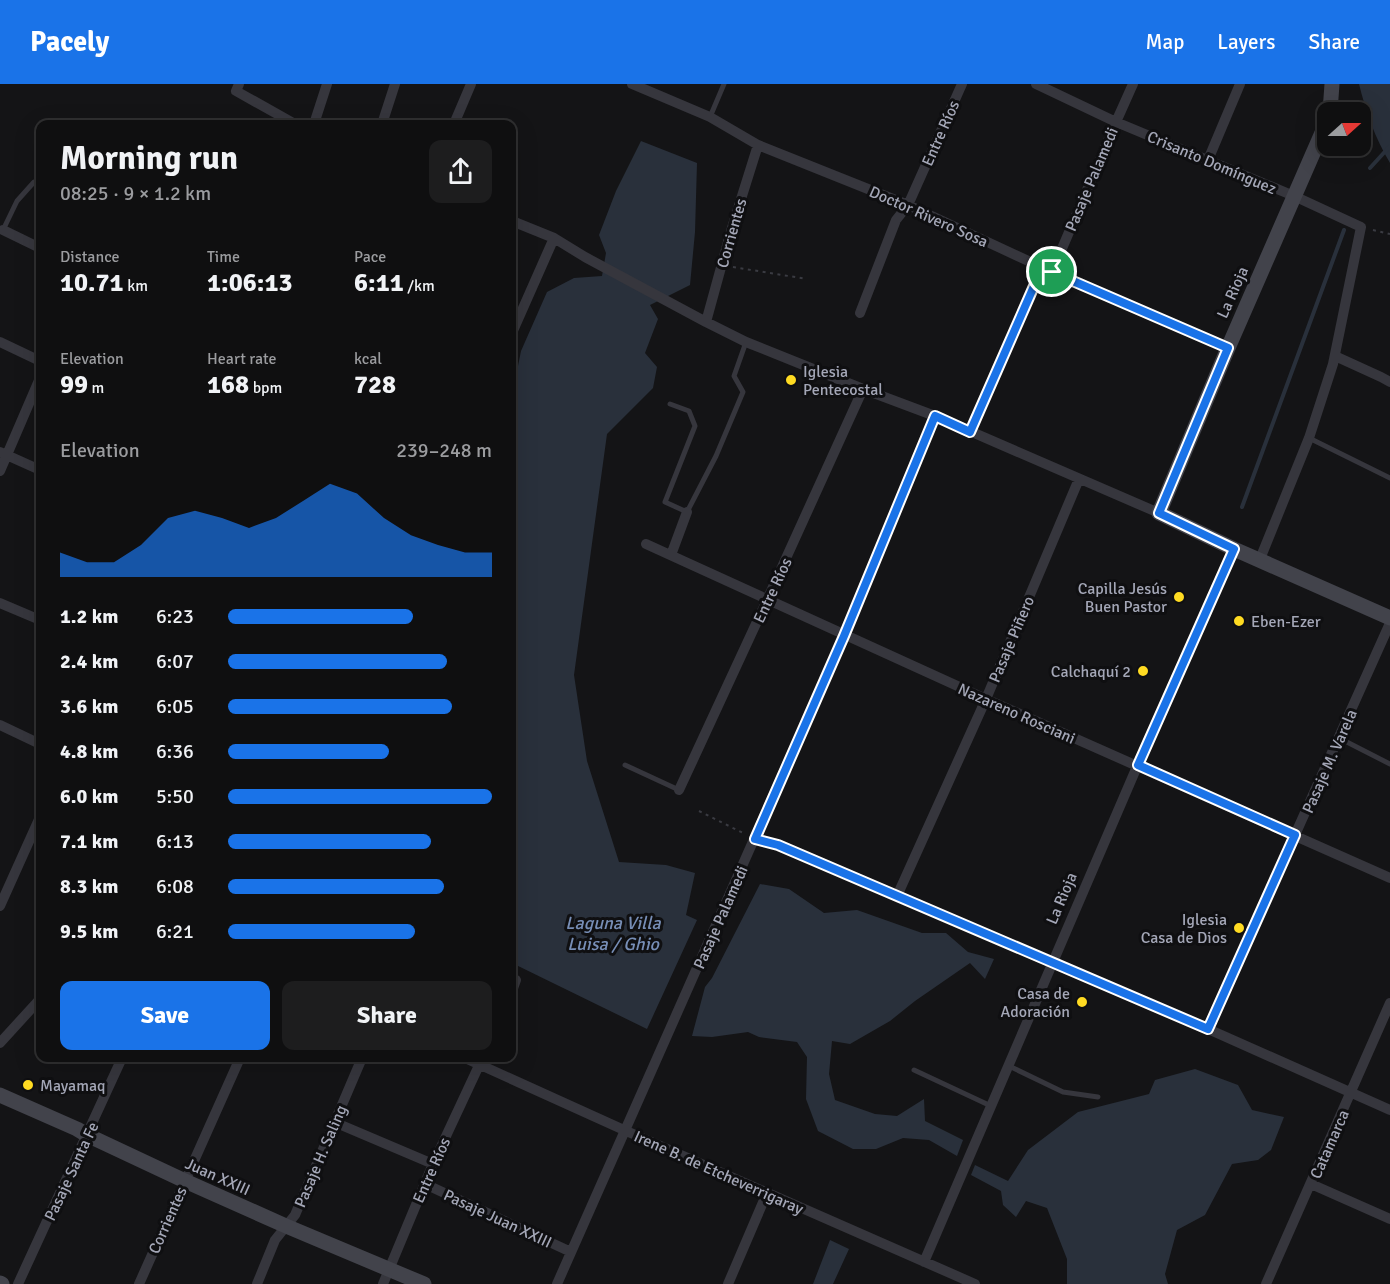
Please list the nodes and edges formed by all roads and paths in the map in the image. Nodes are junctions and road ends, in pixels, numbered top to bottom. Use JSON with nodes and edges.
{"nodes":[{"id":1,"x":239,"y":84,"type":"edge"},
{"id":2,"x":327,"y":84,"type":"edge"},
{"id":3,"x":395,"y":84,"type":"edge"},
{"id":4,"x":471,"y":84,"type":"edge"},
{"id":5,"x":632,"y":84,"type":"edge"},
{"id":6,"x":724,"y":84,"type":"edge"},
{"id":7,"x":963,"y":84,"type":"edge"},
{"id":8,"x":1036,"y":84,"type":"edge"},
{"id":9,"x":1133,"y":84,"type":"edge"},
{"id":10,"x":1240,"y":84,"type":"edge"},
{"id":11,"x":1332,"y":84,"type":"edge"},
{"id":12,"x":1331,"y":102,"type":"edge"},
{"id":13,"x":710,"y":117,"type":"junction"},
{"id":14,"x":288,"y":120,"type":"edge"},
{"id":15,"x":316,"y":120,"type":"edge"},
{"id":16,"x":383,"y":120,"type":"edge"},
{"id":17,"x":456,"y":120,"type":"edge"},
{"id":18,"x":1116,"y":122,"type":"junction"},
{"id":19,"x":758,"y":144,"type":"junction"},
{"id":20,"x":1317,"y":144,"type":"edge"},
{"id":21,"x":1208,"y":160,"type":"junction"},
{"id":22,"x":36,"y":182,"type":"edge"},
{"id":23,"x":1294,"y":196,"type":"junction"},
{"id":24,"x":908,"y":205,"type":"junction"},
{"id":25,"x":516,"y":223,"type":"edge"},
{"id":26,"x":1361,"y":227,"type":"junction"},
{"id":27,"x":3,"y":230,"type":"joint"},
{"id":28,"x":1390,"y":234,"type":"edge"},
{"id":29,"x":554,"y":238,"type":"junction"},
{"id":30,"x":36,"y":246,"type":"edge"},
{"id":31,"x":722,"y":266,"type":"junction"},
{"id":32,"x":1052,"y":272,"type":"junction"},
{"id":33,"x":807,"y":279,"type":"dead end"},
{"id":34,"x":860,"y":313,"type":"dead end"},
{"id":35,"x":706,"y":322,"type":"junction"},
{"id":36,"x":516,"y":324,"type":"edge"},
{"id":37,"x":0,"y":342,"type":"edge"},
{"id":38,"x":746,"y":342,"type":"junction"},
{"id":39,"x":1228,"y":348,"type":"junction"},
{"id":40,"x":1335,"y":356,"type":"junction"},
{"id":41,"x":36,"y":359,"type":"edge"},
{"id":42,"x":1390,"y":382,"type":"edge"},
{"id":43,"x":36,"y":386,"type":"edge"},
{"id":44,"x":863,"y":389,"type":"junction"},
{"id":45,"x":670,"y":404,"type":"dead end"},
{"id":46,"x":935,"y":416,"type":"junction"},
{"id":47,"x":970,"y":432,"type":"junction"},
{"id":48,"x":1309,"y":438,"type":"junction"},
{"id":49,"x":3,"y":454,"type":"edge"},
{"id":50,"x":36,"y":468,"type":"edge"},
{"id":51,"x":0,"y":471,"type":"edge"},
{"id":52,"x":1390,"y":478,"type":"edge"},
{"id":53,"x":1079,"y":479,"type":"junction"},
{"id":54,"x":687,"y":512,"type":"junction"},
{"id":55,"x":1159,"y":513,"type":"junction"},
{"id":56,"x":646,"y":544,"type":"dead end"},
{"id":57,"x":1234,"y":549,"type":"junction"},
{"id":58,"x":671,"y":555,"type":"junction"},
{"id":59,"x":1260,"y":559,"type":"junction"},
{"id":60,"x":767,"y":600,"type":"junction"},
{"id":61,"x":0,"y":603,"type":"edge"},
{"id":62,"x":36,"y":618,"type":"edge"},
{"id":63,"x":1390,"y":618,"type":"edge"},
{"id":64,"x":1390,"y":623,"type":"edge"},
{"id":65,"x":844,"y":636,"type":"junction"},
{"id":66,"x":986,"y":699,"type":"junction"},
{"id":67,"x":0,"y":725,"type":"edge"},
{"id":68,"x":1339,"y":738,"type":"junction"},
{"id":69,"x":36,"y":742,"type":"edge"},
{"id":70,"x":1390,"y":764,"type":"edge"},
{"id":71,"x":625,"y":765,"type":"dead end"},
{"id":72,"x":1138,"y":765,"type":"junction"},
{"id":73,"x":679,"y":790,"type":"joint"},
{"id":74,"x":699,"y":811,"type":"dead end"},
{"id":75,"x":36,"y":824,"type":"edge"},
{"id":76,"x":1295,"y":835,"type":"junction"},
{"id":77,"x":755,"y":839,"type":"junction"},
{"id":78,"x":1390,"y":878,"type":"edge"},
{"id":79,"x":5,"y":882,"type":"edge"},
{"id":80,"x":897,"y":896,"type":"junction"},
{"id":81,"x":0,"y":906,"type":"edge"},
{"id":82,"x":1054,"y":962,"type":"junction"},
{"id":83,"x":36,"y":1003,"type":"edge"},
{"id":84,"x":1390,"y":1003,"type":"edge"},
{"id":85,"x":1208,"y":1029,"type":"junction"},
{"id":86,"x":0,"y":1043,"type":"edge"},
{"id":87,"x":121,"y":1062,"type":"edge"},
{"id":88,"x":238,"y":1062,"type":"edge"},
{"id":89,"x":360,"y":1062,"type":"edge"},
{"id":90,"x":481,"y":1062,"type":"edge"},
{"id":91,"x":483,"y":1062,"type":"edge"},
{"id":92,"x":1009,"y":1066,"type":"junction"},
{"id":93,"x":914,"y":1070,"type":"dead end"},
{"id":94,"x":1351,"y":1094,"type":"junction"},
{"id":95,"x":0,"y":1095,"type":"edge"},
{"id":96,"x":1098,"y":1097,"type":"dead end"},
{"id":97,"x":991,"y":1106,"type":"junction"},
{"id":98,"x":1390,"y":1110,"type":"edge"},
{"id":99,"x":334,"y":1122,"type":"junction"},
{"id":100,"x":624,"y":1130,"type":"junction"},
{"id":101,"x":87,"y":1135,"type":"junction"},
{"id":102,"x":433,"y":1164,"type":"junction"},
{"id":103,"x":185,"y":1181,"type":"junction"},
{"id":104,"x":425,"y":1184,"type":"junction"},
{"id":105,"x":1311,"y":1184,"type":"junction"},
{"id":106,"x":767,"y":1193,"type":"junction"},
{"id":107,"x":1390,"y":1219,"type":"edge"},
{"id":108,"x":286,"y":1226,"type":"junction"},
{"id":109,"x":571,"y":1252,"type":"junction"},
{"id":110,"x":924,"y":1262,"type":"junction"},
{"id":111,"x":389,"y":1269,"type":"junction"},
{"id":112,"x":18,"y":1284,"type":"edge"},
{"id":113,"x":139,"y":1284,"type":"edge"},
{"id":114,"x":257,"y":1284,"type":"edge"},
{"id":115,"x":383,"y":1284,"type":"edge"},
{"id":116,"x":424,"y":1284,"type":"edge"},
{"id":117,"x":557,"y":1284,"type":"edge"},
{"id":118,"x":728,"y":1284,"type":"edge"},
{"id":119,"x":975,"y":1284,"type":"edge"},
{"id":120,"x":1266,"y":1284,"type":"edge"}],
"edges":[{"from":1,"to":14,"type":"street"},
{"from":2,"to":15,"type":"street"},
{"from":3,"to":16,"type":"street"},
{"from":4,"to":17,"type":"street"},
{"from":5,"to":13,"type":"street","name":"Doctor Rivero Sosa"},
{"from":6,"to":13,"type":"lane"},
{"from":7,"to":24,"type":"street","name":"Entre Ríos"},
{"from":8,"to":18,"type":"street","name":"Crisanto Domínguez"},
{"from":9,"to":18,"type":"street","name":"Pasaje Palamedi"},
{"from":10,"to":21,"type":"street"},
{"from":11,"to":12,"type":"street"},
{"from":13,"to":19,"type":"street","name":"Doctor Rivero Sosa"},
{"from":18,"to":21,"type":"street","name":"Crisanto Domínguez"},
{"from":18,"to":32,"type":"street","name":"Pasaje Palamedi"},
{"from":19,"to":24,"type":"street","name":"Doctor Rivero Sosa"},
{"from":19,"to":31,"type":"street","name":"Corrientes"},
{"from":20,"to":23,"type":"street","name":"La Rioja"},
{"from":21,"to":23,"type":"street","name":"Crisanto Domínguez"},
{"from":22,"to":27,"type":"lane"},
{"from":23,"to":26,"type":"street","name":"Crisanto Domínguez"},
{"from":23,"to":39,"type":"street","name":"La Rioja"},
{"from":24,"to":32,"type":"street","name":"Doctor Rivero Sosa"},
{"from":24,"to":34,"type":"street","name":"Entre Ríos"},
{"from":25,"to":29,"type":"street"},
{"from":26,"to":28,"type":"path"},
{"from":26,"to":40,"type":"street"},
{"from":27,"to":30,"type":"street"},
{"from":29,"to":35,"type":"street"},
{"from":29,"to":36,"type":"street"},
{"from":31,"to":33,"type":"path"},
{"from":31,"to":35,"type":"street","name":"Corrientes"},
{"from":32,"to":39,"type":"street","name":"Doctor Rivero Sosa"},
{"from":32,"to":47,"type":"street","name":"Pasaje Palamedi"},
{"from":35,"to":38,"type":"street"},
{"from":37,"to":41,"type":"street"},
{"from":38,"to":44,"type":"street"},
{"from":38,"to":54,"type":"lane"},
{"from":39,"to":55,"type":"street","name":"La Rioja"},
{"from":40,"to":42,"type":"street"},
{"from":40,"to":48,"type":"street"},
{"from":43,"to":49,"type":"street"},
{"from":44,"to":46,"type":"street"},
{"from":44,"to":60,"type":"street","name":"Entre Ríos"},
{"from":45,"to":54,"type":"lane"},
{"from":46,"to":47,"type":"street"},
{"from":46,"to":65,"type":"street","name":"Pasaje Palamedi"},
{"from":47,"to":53,"type":"street"},
{"from":48,"to":52,"type":"lane"},
{"from":48,"to":59,"type":"street"},
{"from":49,"to":50,"type":"street"},
{"from":49,"to":51,"type":"street"},
{"from":53,"to":55,"type":"street"},
{"from":53,"to":66,"type":"street","name":"Pasaje Piñero"},
{"from":54,"to":58,"type":"street"},
{"from":55,"to":57,"type":"street"},
{"from":56,"to":58,"type":"street","name":"Nazareno Rosciani"},
{"from":57,"to":59,"type":"street"},
{"from":57,"to":72,"type":"street","name":"La Rioja"},
{"from":58,"to":60,"type":"street","name":"Nazareno Rosciani"},
{"from":59,"to":63,"type":"street"},
{"from":60,"to":65,"type":"street","name":"Nazareno Rosciani"},
{"from":60,"to":73,"type":"street","name":"Entre Ríos"},
{"from":61,"to":62,"type":"street"},
{"from":64,"to":68,"type":"street","name":"Pasaje M. Varela"},
{"from":65,"to":66,"type":"street","name":"Nazareno Rosciani"},
{"from":65,"to":77,"type":"street","name":"Pasaje Palamedi"},
{"from":66,"to":72,"type":"street","name":"Nazareno Rosciani"},
{"from":66,"to":80,"type":"street","name":"Pasaje Piñero"},
{"from":67,"to":69,"type":"street"},
{"from":68,"to":70,"type":"lane"},
{"from":68,"to":76,"type":"street","name":"Pasaje M. Varela"},
{"from":71,"to":73,"type":"lane"},
{"from":72,"to":76,"type":"street","name":"Nazareno Rosciani"},
{"from":72,"to":82,"type":"street","name":"La Rioja"},
{"from":74,"to":77,"type":"path"},
{"from":75,"to":79,"type":"street"},
{"from":76,"to":78,"type":"street","name":"Nazareno Rosciani"},
{"from":76,"to":85,"type":"street","name":"Pasaje M. Varela"},
{"from":77,"to":80,"type":"street"},
{"from":77,"to":100,"type":"street","name":"Pasaje Palamedi"},
{"from":79,"to":81,"type":"street"},
{"from":80,"to":82,"type":"street"},
{"from":82,"to":85,"type":"street"},
{"from":82,"to":92,"type":"street","name":"La Rioja"},
{"from":83,"to":86,"type":"street"},
{"from":84,"to":94,"type":"street","name":"Catamarca"},
{"from":85,"to":94,"type":"street"},
{"from":87,"to":101,"type":"street","name":"Pasaje Santa Fe"},
{"from":88,"to":103,"type":"street","name":"Corrientes"},
{"from":89,"to":99,"type":"street","name":"Pasaje H. Saling"},
{"from":90,"to":102,"type":"street","name":"Entre Ríos"},
{"from":91,"to":100,"type":"street","name":"Irene B. de Etcheverrigaray"},
{"from":92,"to":96,"type":"lane"},
{"from":92,"to":97,"type":"street","name":"La Rioja"},
{"from":93,"to":97,"type":"lane"},
{"from":94,"to":98,"type":"street"},
{"from":94,"to":105,"type":"street","name":"Catamarca"},
{"from":95,"to":101,"type":"street","name":"Juan XXIII"},
{"from":97,"to":110,"type":"street","name":"La Rioja"},
{"from":99,"to":102,"type":"street"},
{"from":99,"to":108,"type":"street","name":"Pasaje H. Saling"},
{"from":100,"to":106,"type":"street","name":"Irene B. de Etcheverrigaray"},
{"from":100,"to":109,"type":"street","name":"Pasaje Palamedi"},
{"from":101,"to":103,"type":"street","name":"Juan XXIII"},
{"from":101,"to":112,"type":"street","name":"Pasaje Santa Fe"},
{"from":102,"to":104,"type":"street","name":"Entre Ríos"},
{"from":103,"to":108,"type":"street","name":"Juan XXIII"},
{"from":103,"to":113,"type":"street","name":"Corrientes"},
{"from":104,"to":109,"type":"street","name":"Pasaje Juan XXIII"},
{"from":104,"to":111,"type":"street","name":"Entre Ríos"},
{"from":105,"to":107,"type":"street"},
{"from":105,"to":120,"type":"street","name":"Catamarca"},
{"from":106,"to":110,"type":"street","name":"Irene B. de Etcheverrigaray"},
{"from":106,"to":118,"type":"street"},
{"from":108,"to":111,"type":"street","name":"Juan XXIII"},
{"from":108,"to":114,"type":"street","name":"Pasaje H. Saling"},
{"from":109,"to":117,"type":"street","name":"Pasaje Palamedi"},
{"from":110,"to":119,"type":"street","name":"Irene B. de Etcheverrigaray"},
{"from":111,"to":115,"type":"street","name":"Entre Ríos"},
{"from":111,"to":116,"type":"street","name":"Juan XXIII"}]}
